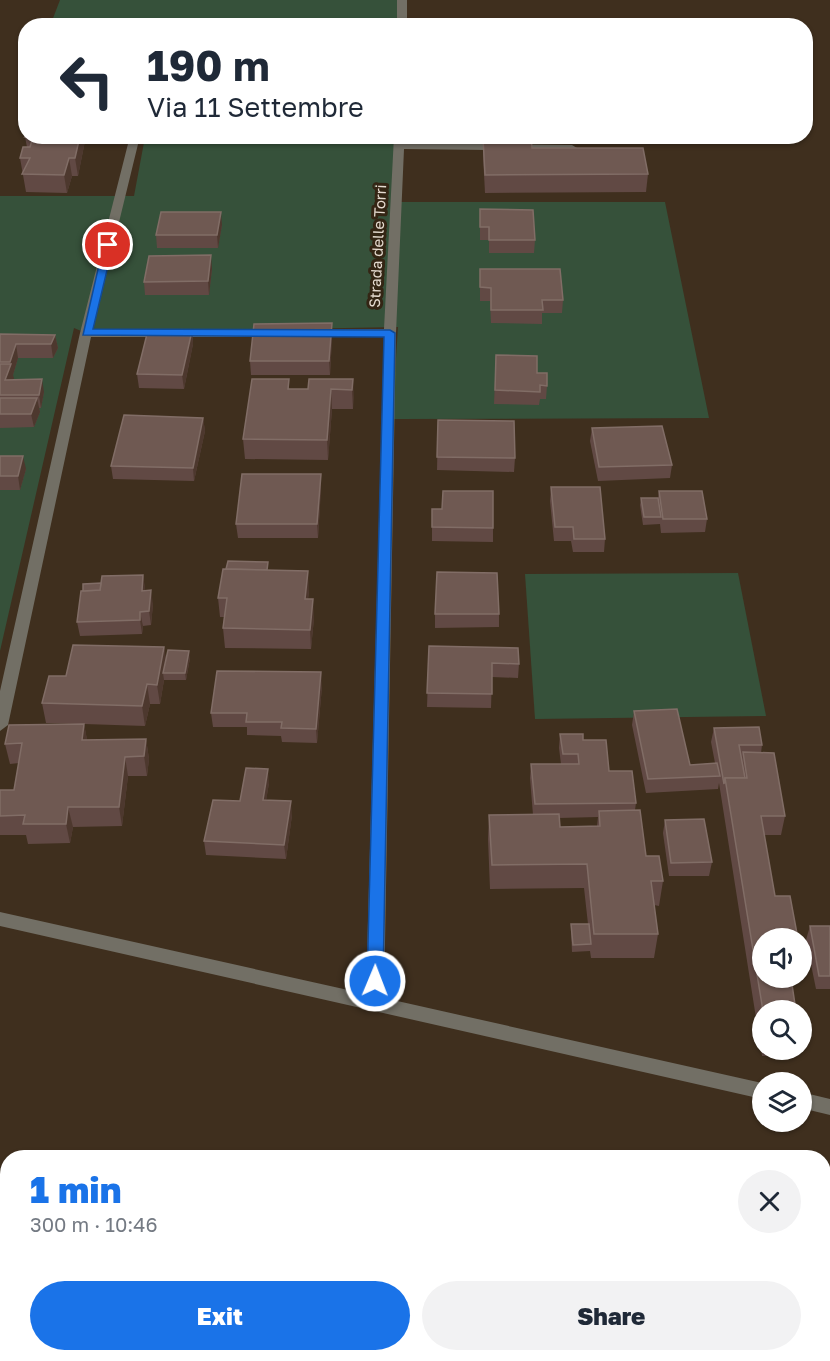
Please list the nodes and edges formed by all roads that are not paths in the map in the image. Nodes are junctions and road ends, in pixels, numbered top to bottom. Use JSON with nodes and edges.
{"nodes":[{"id":1,"x":402,"y":0,"type":"edge"},
{"id":2,"x":402,"y":18,"type":"edge"},
{"id":3,"x":133,"y":144,"type":"edge"},
{"id":4,"x":399,"y":144,"type":"edge"},
{"id":5,"x":479,"y":144,"type":"edge"},
{"id":6,"x":586,"y":148,"type":"edge"},
{"id":7,"x":86,"y":333,"type":"junction"},
{"id":8,"x":390,"y":333,"type":"junction"},
{"id":9,"x":0,"y":725,"type":"edge"},
{"id":10,"x":0,"y":919,"type":"edge"},
{"id":11,"x":375,"y":1004,"type":"junction"},
{"id":12,"x":752,"y":1089,"type":"edge"},
{"id":13,"x":812,"y":1103,"type":"edge"},
{"id":14,"x":830,"y":1107,"type":"edge"}],
"edges":[{"from":1,"to":2,"type":"street"},
{"from":3,"to":7,"type":"street"},
{"from":4,"to":8,"type":"street","name":"Strada delle Torri"},
{"from":5,"to":6,"type":"street"},
{"from":7,"to":8,"type":"street"},
{"from":7,"to":9,"type":"street"},
{"from":8,"to":11,"type":"street","name":"Strada delle Torri"},
{"from":10,"to":11,"type":"street"},
{"from":11,"to":12,"type":"street"},
{"from":13,"to":14,"type":"street"}]}
